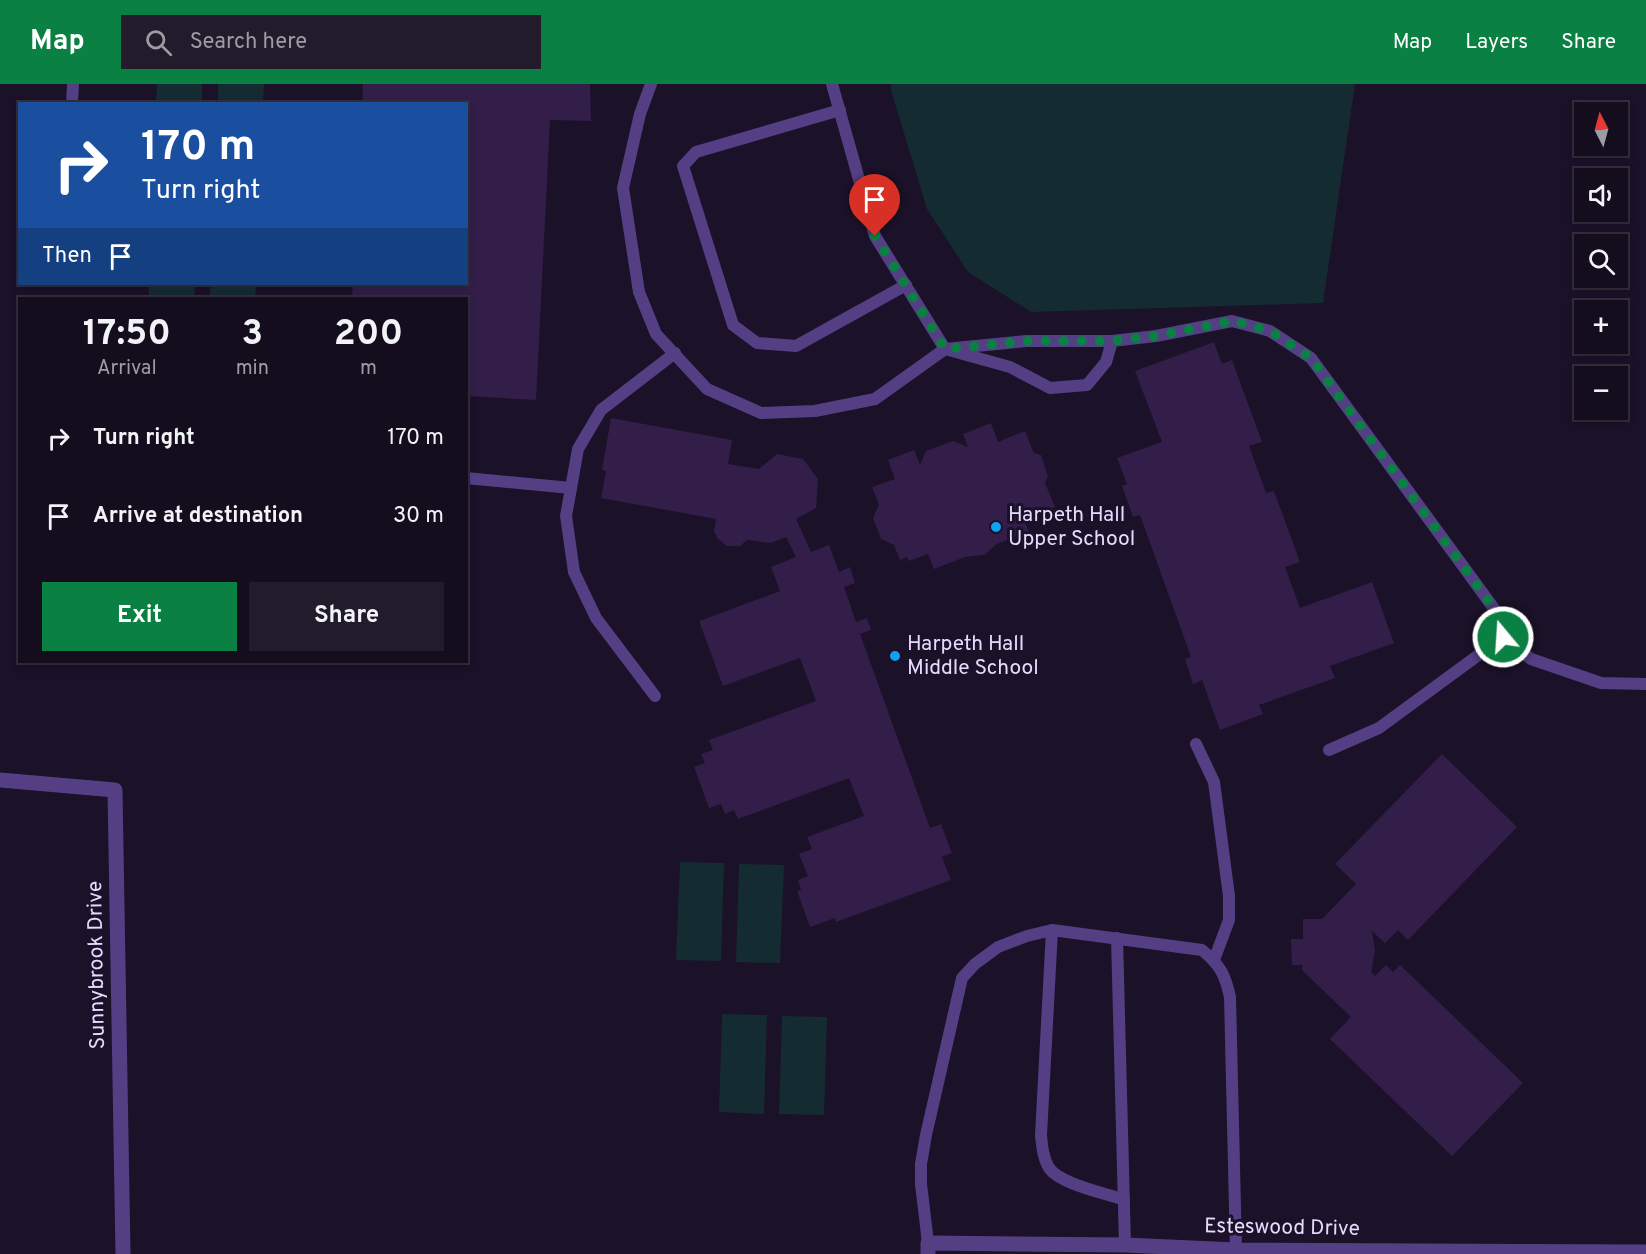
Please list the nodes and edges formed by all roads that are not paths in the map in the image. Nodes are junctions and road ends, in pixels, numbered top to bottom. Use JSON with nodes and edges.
{"nodes":[{"id":1,"x":73,"y":84,"type":"edge"},
{"id":2,"x":651,"y":84,"type":"edge"},
{"id":3,"x":832,"y":84,"type":"edge"},
{"id":4,"x":72,"y":102,"type":"edge"},
{"id":5,"x":840,"y":110,"type":"junction"},
{"id":6,"x":906,"y":285,"type":"junction"},
{"id":7,"x":1112,"y":341,"type":"junction"},
{"id":8,"x":945,"y":349,"type":"junction"},
{"id":9,"x":675,"y":353,"type":"junction"},
{"id":10,"x":468,"y":478,"type":"edge"},
{"id":11,"x":571,"y":488,"type":"junction"},
{"id":12,"x":1503,"y":637,"type":"junction"},
{"id":13,"x":1646,"y":684,"type":"edge"},
{"id":14,"x":655,"y":696,"type":"dead end"},
{"id":15,"x":1196,"y":744,"type":"dead end"},
{"id":16,"x":1329,"y":750,"type":"dead end"},
{"id":17,"x":0,"y":780,"type":"edge"},
{"id":18,"x":1052,"y":930,"type":"junction"},
{"id":19,"x":1118,"y":938,"type":"junction"},
{"id":20,"x":1214,"y":960,"type":"junction"},
{"id":21,"x":1124,"y":1200,"type":"junction"},
{"id":22,"x":1125,"y":1245,"type":"junction"},
{"id":23,"x":928,"y":1249,"type":"edge"},
{"id":24,"x":1236,"y":1250,"type":"junction"},
{"id":25,"x":1646,"y":1252,"type":"edge"},
{"id":26,"x":123,"y":1254,"type":"edge"}],
"edges":[{"from":1,"to":4,"type":"lane"},
{"from":2,"to":9,"type":"lane"},
{"from":3,"to":5,"type":"lane"},
{"from":5,"to":6,"type":"lane"},
{"from":5,"to":6,"type":"lane"},
{"from":6,"to":8,"type":"lane"},
{"from":7,"to":8,"type":"lane"},
{"from":7,"to":8,"type":"lane"},
{"from":7,"to":12,"type":"lane"},
{"from":8,"to":9,"type":"lane"},
{"from":9,"to":11,"type":"lane"},
{"from":10,"to":11,"type":"lane"},
{"from":11,"to":14,"type":"lane"},
{"from":12,"to":13,"type":"lane"},
{"from":12,"to":16,"type":"lane"},
{"from":15,"to":20,"type":"lane"},
{"from":17,"to":26,"type":"street","name":"Sunnybrook Drive"},
{"from":18,"to":19,"type":"lane"},
{"from":18,"to":21,"type":"lane"},
{"from":18,"to":23,"type":"lane"},
{"from":19,"to":20,"type":"lane"},
{"from":19,"to":21,"type":"lane"},
{"from":20,"to":24,"type":"lane"},
{"from":21,"to":22,"type":"lane"},
{"from":22,"to":23,"type":"street","name":"Esteswood Drive"},
{"from":22,"to":24,"type":"street","name":"Esteswood Drive"},
{"from":24,"to":25,"type":"street","name":"Esteswood Drive"}]}
